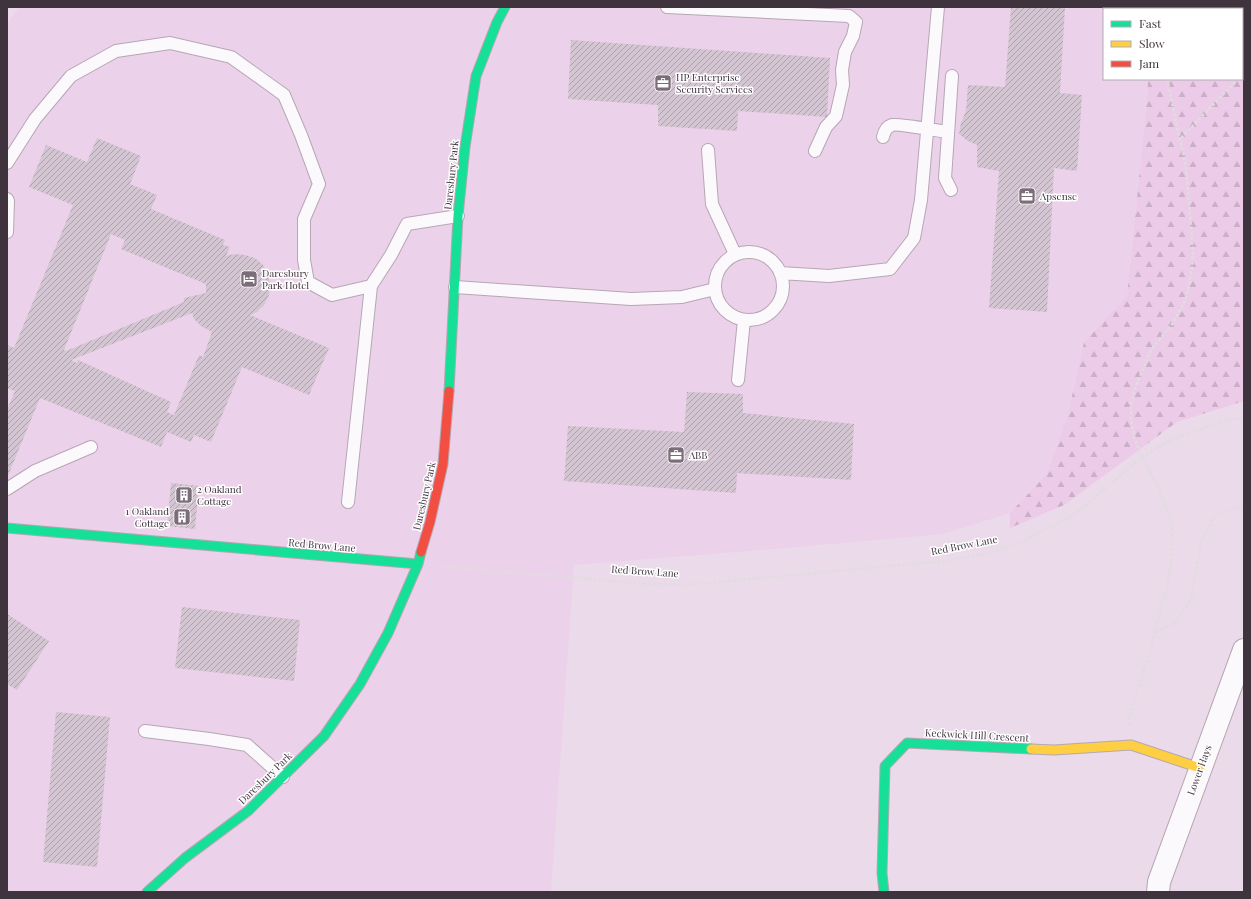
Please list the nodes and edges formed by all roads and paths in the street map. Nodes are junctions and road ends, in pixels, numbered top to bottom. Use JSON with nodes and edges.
{"nodes":[{"id":1,"x":505,"y":7,"type":"edge"},
{"id":2,"x":667,"y":7,"type":"edge"},
{"id":3,"x":938,"y":7,"type":"edge"},
{"id":4,"x":952,"y":76,"type":"dead end"},
{"id":5,"x":1167,"y":80,"type":"edge"},
{"id":6,"x":1237,"y":80,"type":"edge"},
{"id":7,"x":928,"y":129,"type":"junction"},
{"id":8,"x":948,"y":132,"type":"junction"},
{"id":9,"x":883,"y":137,"type":"dead end"},
{"id":10,"x":1181,"y":138,"type":"junction"},
{"id":11,"x":708,"y":150,"type":"dead end"},
{"id":12,"x":815,"y":150,"type":"dead end"},
{"id":13,"x":7,"y":163,"type":"edge"},
{"id":14,"x":951,"y":190,"type":"dead end"},
{"id":15,"x":7,"y":199,"type":"edge"},
{"id":16,"x":458,"y":216,"type":"junction"},
{"id":17,"x":7,"y":232,"type":"edge"},
{"id":18,"x":735,"y":254,"type":"junction"},
{"id":19,"x":780,"y":272,"type":"junction"},
{"id":20,"x":371,"y":286,"type":"junction"},
{"id":21,"x":455,"y":287,"type":"junction"},
{"id":22,"x":715,"y":289,"type":"junction"},
{"id":23,"x":744,"y":320,"type":"junction"},
{"id":24,"x":738,"y":380,"type":"dead end"},
{"id":25,"x":1244,"y":418,"type":"edge"},
{"id":26,"x":91,"y":448,"type":"dead end"},
{"id":27,"x":1142,"y":457,"type":"junction"},
{"id":28,"x":7,"y":489,"type":"edge"},
{"id":29,"x":348,"y":502,"type":"dead end"},
{"id":30,"x":1244,"y":508,"type":"edge"},
{"id":31,"x":7,"y":528,"type":"edge"},
{"id":32,"x":418,"y":564,"type":"junction"},
{"id":33,"x":1155,"y":632,"type":"junction"},
{"id":34,"x":1244,"y":650,"type":"edge"},
{"id":35,"x":145,"y":731,"type":"dead end"},
{"id":36,"x":1131,"y":745,"type":"junction"},
{"id":37,"x":1200,"y":768,"type":"junction"},
{"id":38,"x":283,"y":777,"type":"junction"},
{"id":39,"x":147,"y":892,"type":"edge"},
{"id":40,"x":884,"y":892,"type":"edge"},
{"id":41,"x":1158,"y":892,"type":"edge"}],
"edges":[{"from":1,"to":16,"type":"street","name":"Daresbury Park"},
{"from":2,"to":12,"type":"lane"},
{"from":3,"to":7,"type":"lane"},
{"from":4,"to":8,"type":"lane"},
{"from":5,"to":10,"type":"path"},
{"from":6,"to":10,"type":"path"},
{"from":7,"to":8,"type":"lane"},
{"from":7,"to":9,"type":"lane"},
{"from":7,"to":19,"type":"lane"},
{"from":8,"to":14,"type":"lane"},
{"from":10,"to":27,"type":"path"},
{"from":11,"to":18,"type":"lane"},
{"from":13,"to":20,"type":"lane"},
{"from":15,"to":17,"type":"lane"},
{"from":16,"to":20,"type":"lane"},
{"from":16,"to":21,"type":"street","name":"Daresbury Park"},
{"from":18,"to":19,"type":"lane"},
{"from":18,"to":22,"type":"lane"},
{"from":19,"to":23,"type":"lane"},
{"from":20,"to":29,"type":"lane"},
{"from":21,"to":22,"type":"lane"},
{"from":21,"to":32,"type":"street","name":"Daresbury Park"},
{"from":22,"to":23,"type":"lane"},
{"from":23,"to":24,"type":"lane"},
{"from":25,"to":27,"type":"path","name":"Red Brow Lane"},
{"from":26,"to":28,"type":"lane"},
{"from":27,"to":32,"type":"path","name":"Red Brow Lane"},
{"from":27,"to":33,"type":"path"},
{"from":30,"to":33,"type":"path"},
{"from":31,"to":32,"type":"street","name":"Red Brow Lane"},
{"from":32,"to":38,"type":"street","name":"Daresbury Park"},
{"from":33,"to":36,"type":"path"},
{"from":34,"to":37,"type":"street","name":"Lower Hays"},
{"from":35,"to":38,"type":"lane"},
{"from":36,"to":37,"type":"street","name":"Keckwick Hill Crescent"},
{"from":36,"to":40,"type":"street","name":"Keckwick Hill Crescent"},
{"from":37,"to":41,"type":"street","name":"Lower Hays"},
{"from":38,"to":39,"type":"street","name":"Daresbury Park"}]}
